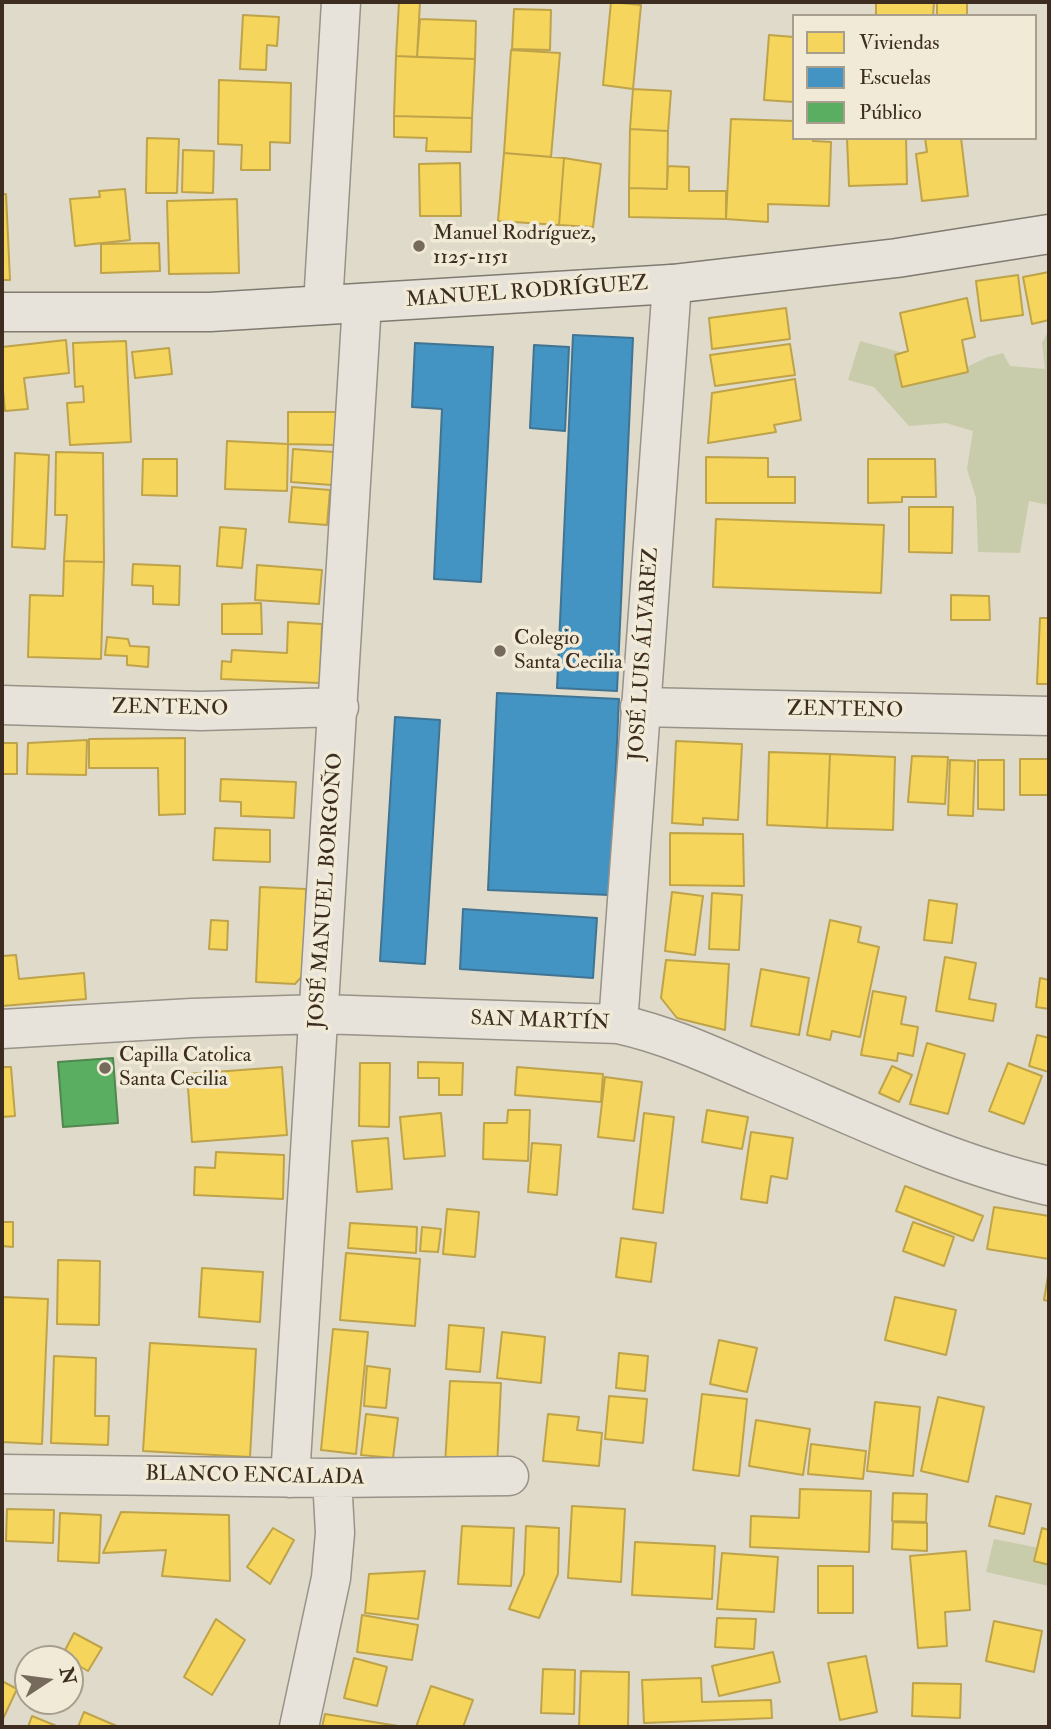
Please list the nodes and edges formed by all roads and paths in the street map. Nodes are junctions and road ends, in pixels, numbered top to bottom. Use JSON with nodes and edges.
{"nodes":[{"id":1,"x":341,"y":2,"type":"edge"},
{"id":2,"x":1049,"y":234,"type":"edge"},
{"id":3,"x":672,"y":284,"type":"junction"},
{"id":4,"x":362,"y":303,"type":"junction"},
{"id":5,"x":323,"y":305,"type":"junction"},
{"id":6,"x":2,"y":312,"type":"edge"},
{"id":7,"x":2,"y":705,"type":"edge"},
{"id":8,"x":640,"y":707,"type":"junction"},
{"id":9,"x":339,"y":708,"type":"junction"},
{"id":10,"x":1049,"y":716,"type":"edge"},
{"id":11,"x":320,"y":1014,"type":"junction"},
{"id":12,"x":618,"y":1024,"type":"junction"},
{"id":13,"x":2,"y":1029,"type":"edge"},
{"id":14,"x":1049,"y":1186,"type":"edge"},
{"id":15,"x":2,"y":1474,"type":"edge"},
{"id":16,"x":509,"y":1476,"type":"dead end"},
{"id":17,"x":290,"y":1478,"type":"junction"},
{"id":18,"x":332,"y":1478,"type":"junction"},
{"id":19,"x":299,"y":1727,"type":"edge"}],
"edges":[{"from":1,"to":5,"type":"street"},
{"from":2,"to":3,"type":"street","name":"MANUEL RODRÍGUEZ"},
{"from":3,"to":4,"type":"street","name":"MANUEL RODRÍGUEZ"},
{"from":3,"to":8,"type":"street","name":"JOSÉ LUIS ÁLVAREZ"},
{"from":4,"to":5,"type":"street","name":"MANUEL RODRÍGUEZ"},
{"from":4,"to":9,"type":"street","name":"JOSÉ MANUEL BORGOÑO"},
{"from":5,"to":6,"type":"street","name":"MANUEL RODRÍGUEZ"},
{"from":7,"to":9,"type":"street","name":"ZENTENO"},
{"from":8,"to":10,"type":"street","name":"ZENTENO"},
{"from":8,"to":12,"type":"street","name":"JOSÉ LUIS ÁLVAREZ"},
{"from":9,"to":11,"type":"street","name":"JOSÉ MANUEL BORGOÑO"},
{"from":11,"to":12,"type":"street","name":"SAN MARTÍN"},
{"from":11,"to":13,"type":"street","name":"SAN MARTÍN"},
{"from":11,"to":17,"type":"street","name":"JOSÉ MANUEL BORGOÑO"},
{"from":12,"to":14,"type":"street","name":"SAN MARTÍN"},
{"from":15,"to":17,"type":"street","name":"BLANCO ENCALADA"},
{"from":16,"to":18,"type":"street","name":"BLANCO ENCALADA"},
{"from":17,"to":18,"type":"street","name":"BLANCO ENCALADA"},
{"from":18,"to":19,"type":"street"}]}
